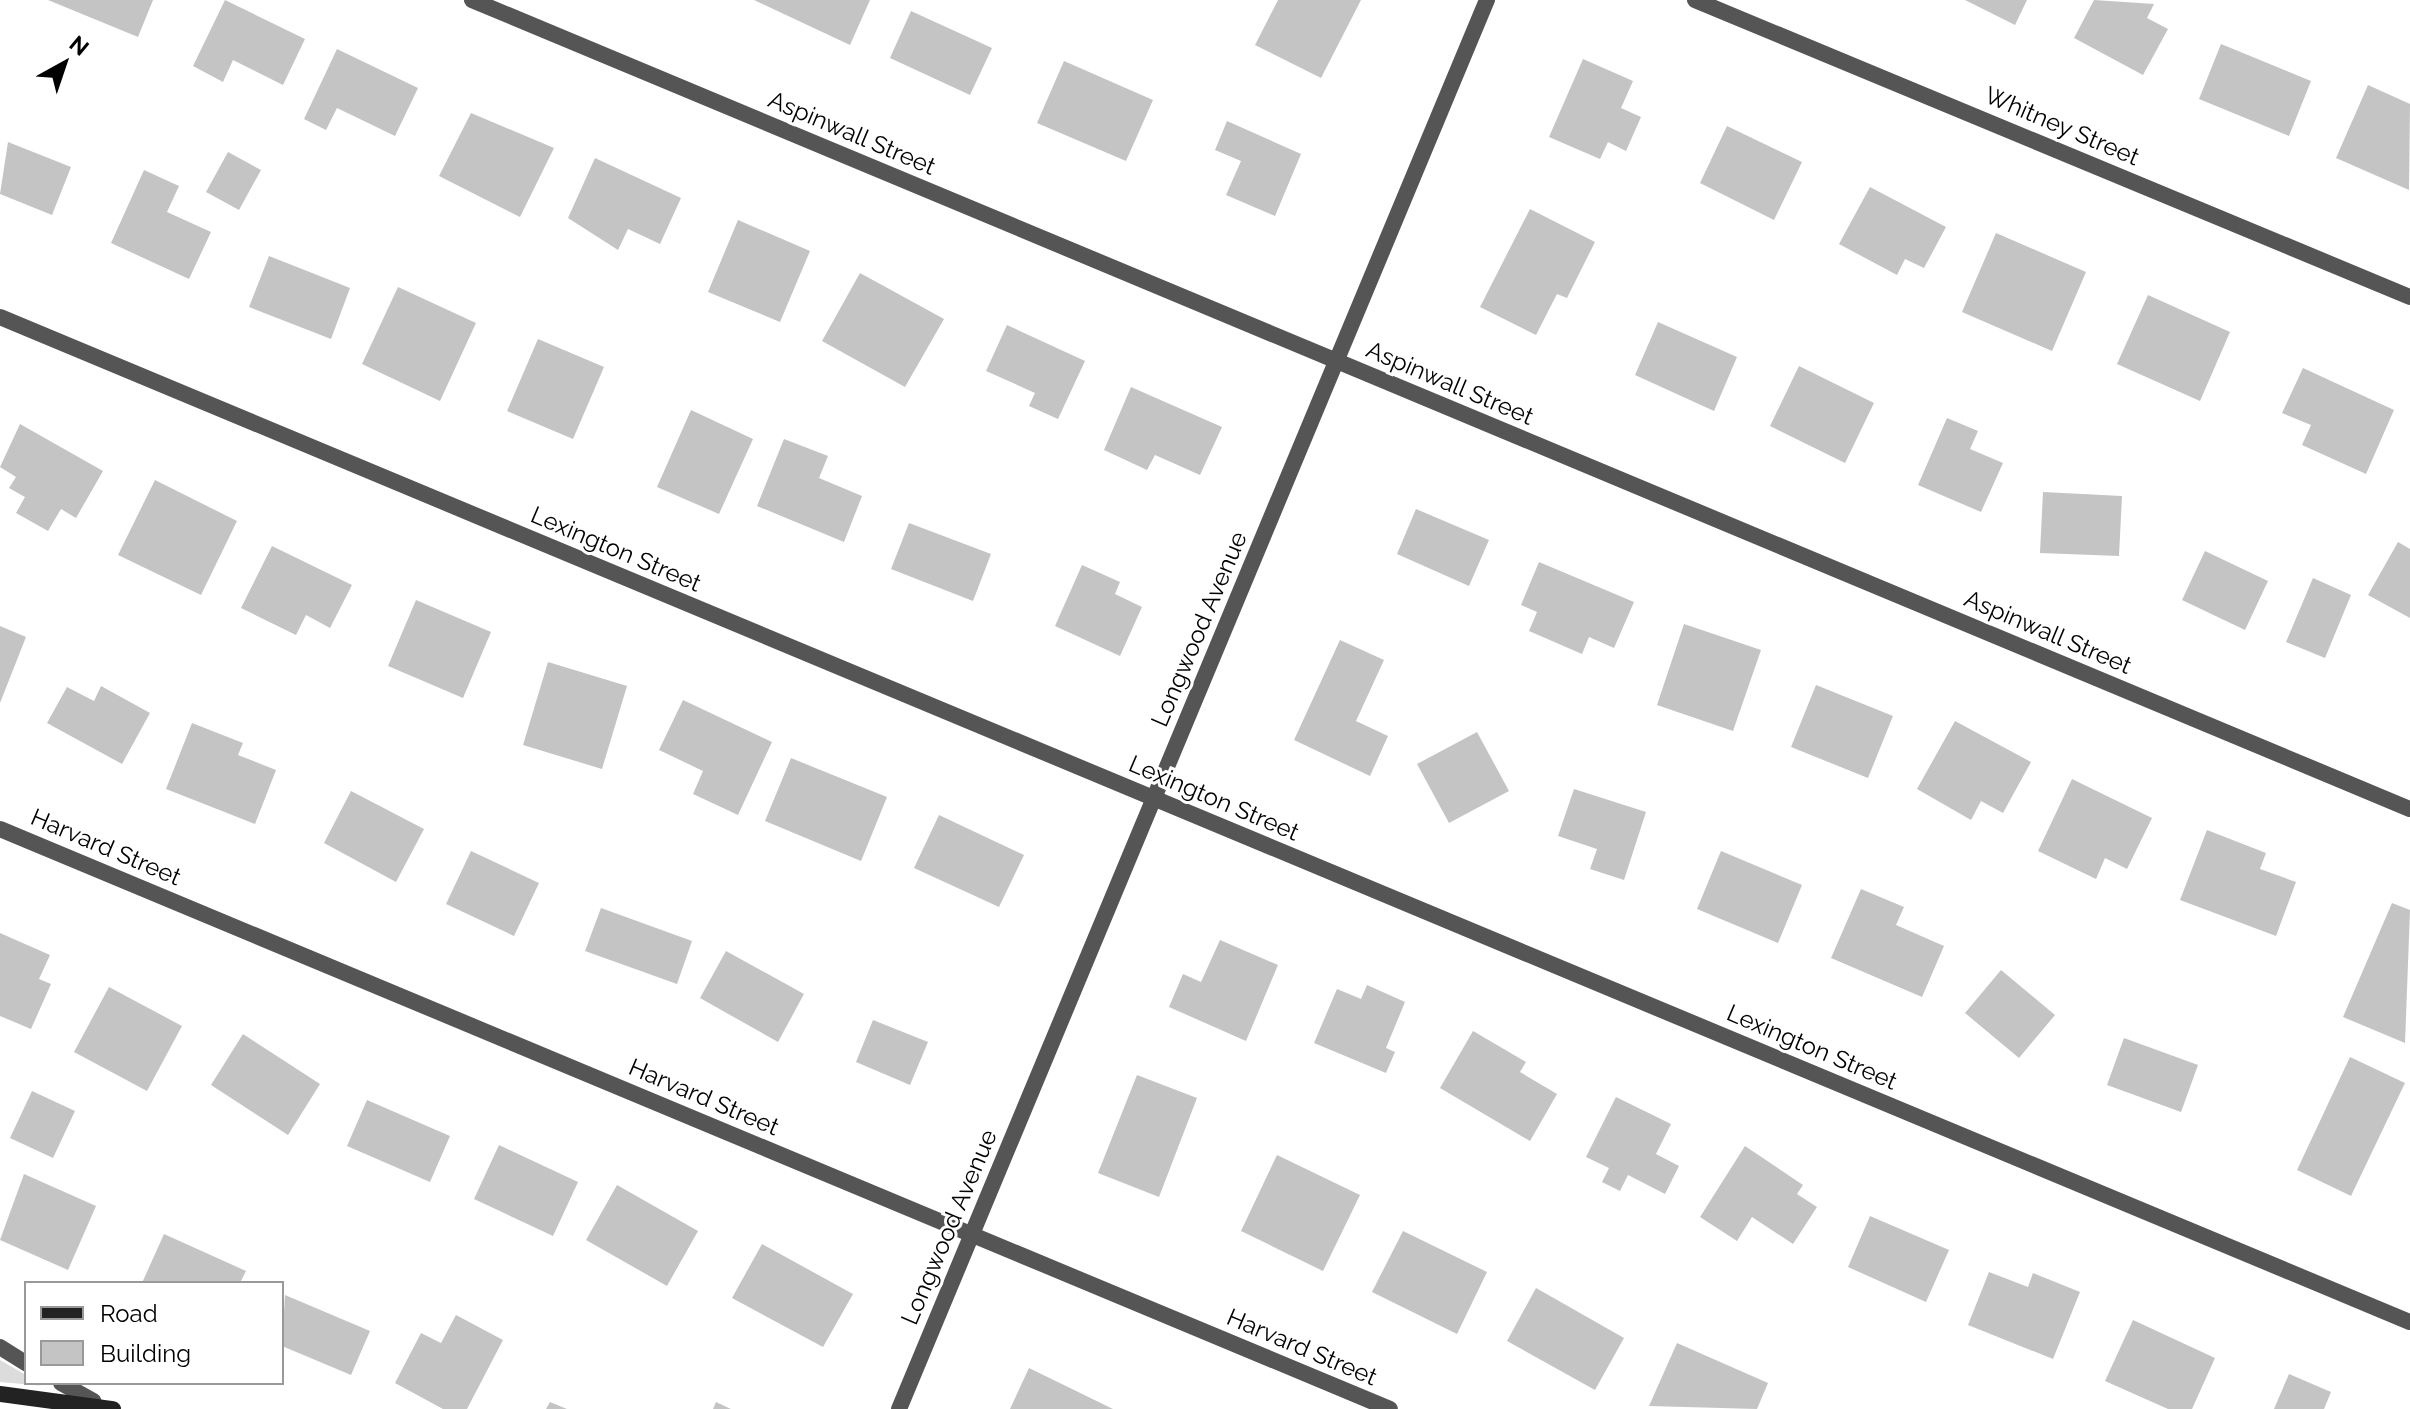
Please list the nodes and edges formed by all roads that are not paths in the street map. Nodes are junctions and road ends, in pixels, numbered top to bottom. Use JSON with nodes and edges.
{"nodes":[{"id":1,"x":472,"y":0,"type":"edge"},
{"id":2,"x":1487,"y":0,"type":"edge"},
{"id":3,"x":1695,"y":0,"type":"edge"},
{"id":4,"x":2410,"y":297,"type":"edge"},
{"id":5,"x":0,"y":317,"type":"edge"},
{"id":6,"x":1336,"y":362,"type":"junction"},
{"id":7,"x":1154,"y":799,"type":"junction"},
{"id":8,"x":2410,"y":809,"type":"edge"},
{"id":9,"x":0,"y":829,"type":"edge"},
{"id":10,"x":972,"y":1235,"type":"junction"},
{"id":11,"x":2410,"y":1322,"type":"edge"},
{"id":12,"x":0,"y":1347,"type":"edge"},
{"id":13,"x":24,"y":1362,"type":"edge"},
{"id":14,"x":65,"y":1385,"type":"edge"},
{"id":15,"x":0,"y":1394,"type":"edge"},
{"id":16,"x":93,"y":1401,"type":"junction"},
{"id":17,"x":113,"y":1409,"type":"edge"},
{"id":18,"x":899,"y":1409,"type":"edge"},
{"id":19,"x":1390,"y":1409,"type":"edge"}],
"edges":[{"from":1,"to":6,"type":"street","name":"Aspinwall Street"},
{"from":2,"to":6,"type":"street","name":"Longwood Avenue"},
{"from":3,"to":4,"type":"street","name":"Whitney Street"},
{"from":5,"to":7,"type":"street","name":"Lexington Street"},
{"from":6,"to":7,"type":"street","name":"Longwood Avenue"},
{"from":6,"to":8,"type":"street","name":"Aspinwall Street"},
{"from":7,"to":10,"type":"street","name":"Longwood Avenue"},
{"from":7,"to":11,"type":"street","name":"Lexington Street"},
{"from":9,"to":10,"type":"street","name":"Harvard Street"},
{"from":10,"to":18,"type":"street","name":"Longwood Avenue"},
{"from":10,"to":19,"type":"street","name":"Harvard Street"},
{"from":12,"to":13,"type":"street"},
{"from":14,"to":16,"type":"street"},
{"from":15,"to":16,"type":"main road"},
{"from":16,"to":17,"type":"main road"}]}
